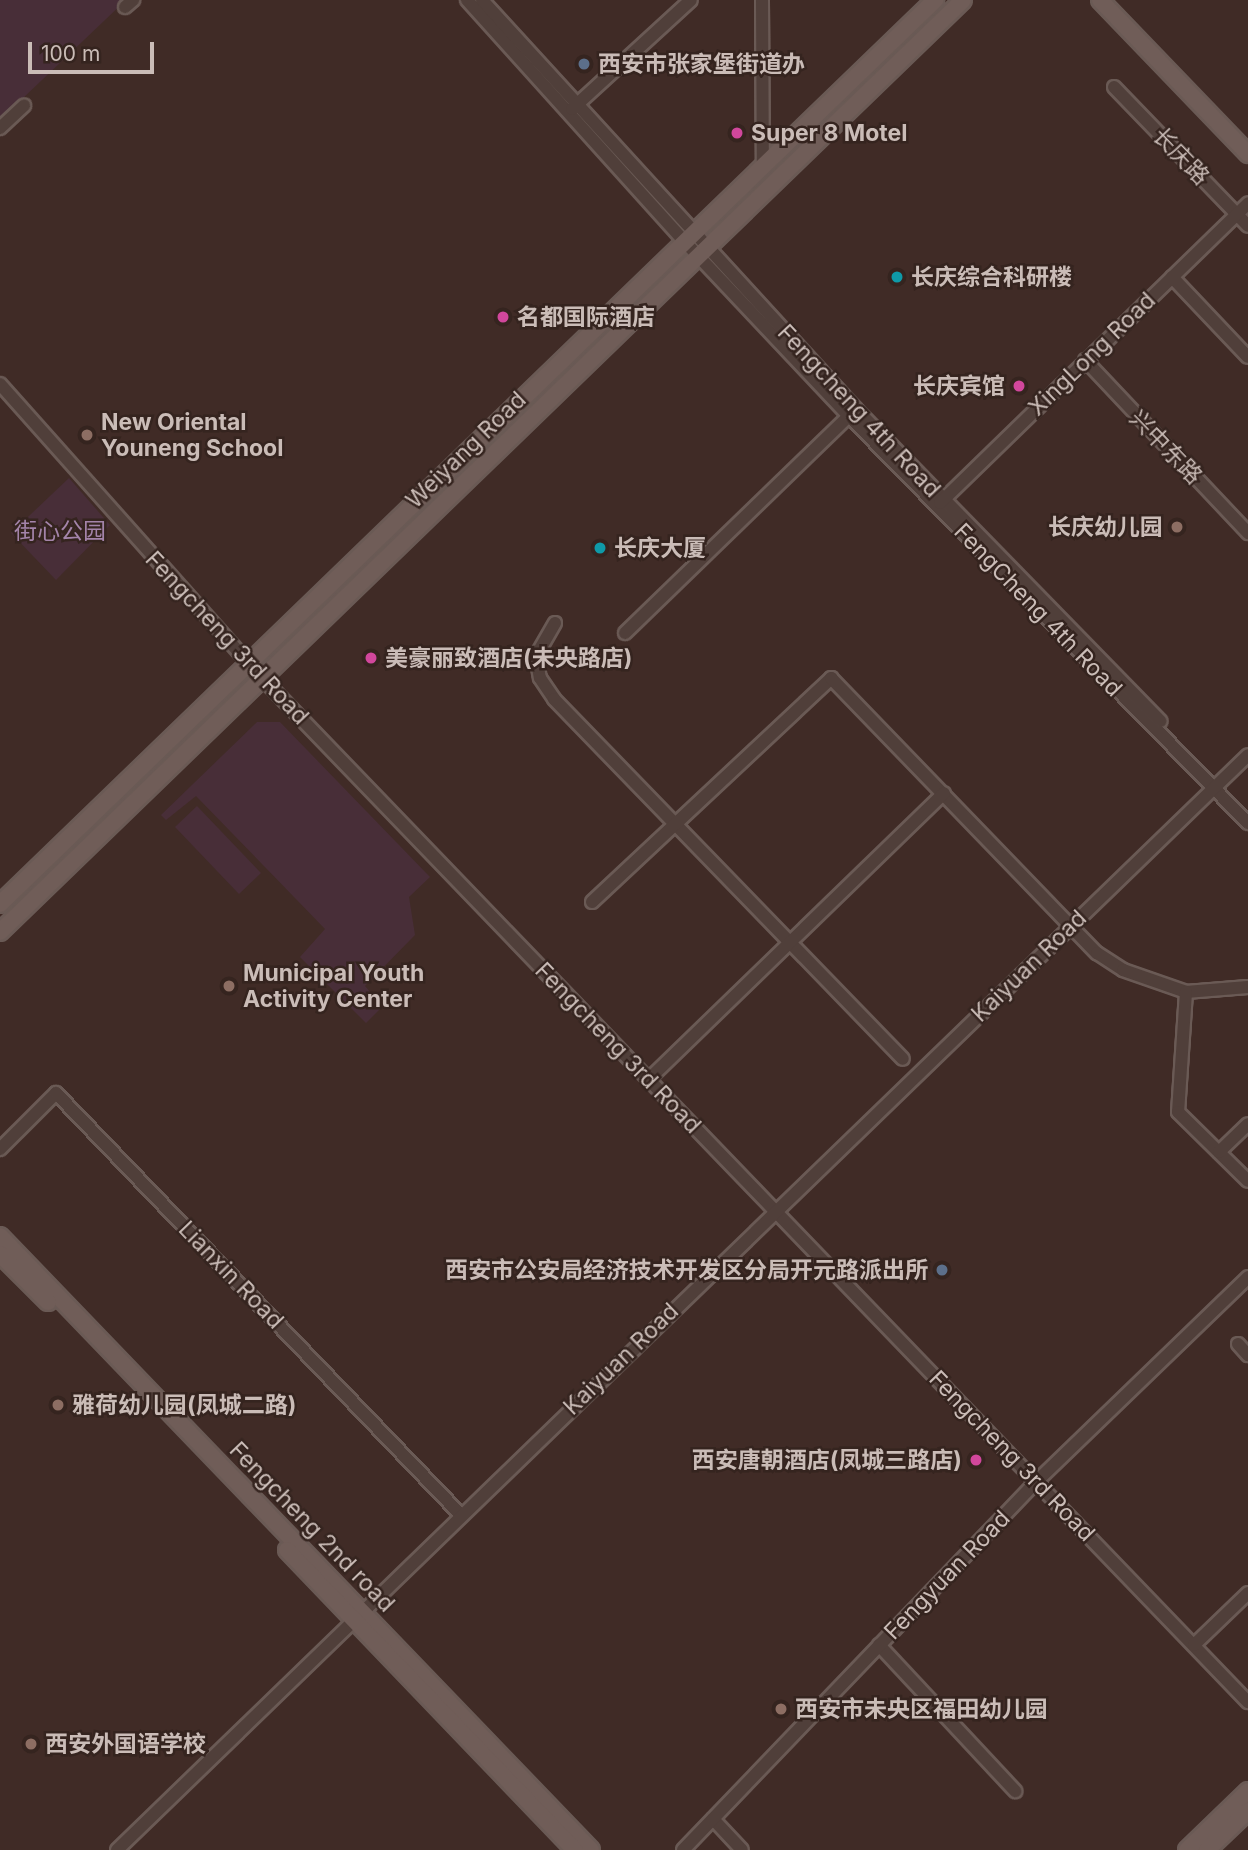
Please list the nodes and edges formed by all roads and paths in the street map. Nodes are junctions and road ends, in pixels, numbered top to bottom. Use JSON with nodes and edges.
{"nodes":[{"id":1,"x":467,"y":0,"type":"edge"},
{"id":2,"x":482,"y":0,"type":"edge"},
{"id":3,"x":691,"y":0,"type":"edge"},
{"id":4,"x":762,"y":0,"type":"edge"},
{"id":5,"x":935,"y":0,"type":"edge"},
{"id":6,"x":963,"y":0,"type":"edge"},
{"id":7,"x":1100,"y":0,"type":"edge"},
{"id":8,"x":1113,"y":0,"type":"edge"},
{"id":9,"x":1114,"y":87,"type":"dead end"},
{"id":10,"x":24,"y":106,"type":"dead end"},
{"id":11,"x":573,"y":108,"type":"junction"},
{"id":12,"x":0,"y":128,"type":"edge"},
{"id":13,"x":1248,"y":139,"type":"edge"},
{"id":14,"x":1248,"y":154,"type":"edge"},
{"id":15,"x":763,"y":167,"type":"junction"},
{"id":16,"x":1248,"y":203,"type":"edge"},
{"id":17,"x":1236,"y":214,"type":"junction"},
{"id":18,"x":1248,"y":226,"type":"edge"},
{"id":19,"x":689,"y":238,"type":"junction"},
{"id":20,"x":702,"y":251,"type":"junction"},
{"id":21,"x":1172,"y":277,"type":"junction"},
{"id":22,"x":1248,"y":357,"type":"edge"},
{"id":23,"x":1085,"y":360,"type":"junction"},
{"id":24,"x":0,"y":384,"type":"edge"},
{"id":25,"x":853,"y":412,"type":"junction"},
{"id":26,"x":940,"y":503,"type":"junction"},
{"id":27,"x":1248,"y":533,"type":"edge"},
{"id":28,"x":555,"y":623,"type":"dead end"},
{"id":29,"x":625,"y":633,"type":"dead end"},
{"id":30,"x":249,"y":664,"type":"junction"},
{"id":31,"x":264,"y":680,"type":"junction"},
{"id":32,"x":1248,"y":755,"type":"edge"},
{"id":33,"x":1217,"y":785,"type":"junction"},
{"id":34,"x":944,"y":793,"type":"junction"},
{"id":35,"x":1248,"y":812,"type":"edge"},
{"id":36,"x":1248,"y":823,"type":"edge"},
{"id":37,"x":675,"y":824,"type":"junction"},
{"id":38,"x":592,"y":902,"type":"dead end"},
{"id":39,"x":0,"y":904,"type":"edge"},
{"id":40,"x":1070,"y":926,"type":"junction"},
{"id":41,"x":0,"y":932,"type":"edge"},
{"id":42,"x":790,"y":943,"type":"junction"},
{"id":43,"x":1248,"y":987,"type":"edge"},
{"id":44,"x":1186,"y":992,"type":"junction"},
{"id":45,"x":903,"y":1059,"type":"dead end"},
{"id":46,"x":648,"y":1080,"type":"junction"},
{"id":47,"x":1248,"y":1124,"type":"edge"},
{"id":48,"x":0,"y":1149,"type":"edge"},
{"id":49,"x":1219,"y":1152,"type":"junction"},
{"id":50,"x":1248,"y":1181,"type":"edge"},
{"id":51,"x":774,"y":1211,"type":"junction"},
{"id":52,"x":0,"y":1237,"type":"edge"},
{"id":53,"x":0,"y":1254,"type":"edge"},
{"id":54,"x":1248,"y":1277,"type":"edge"},
{"id":55,"x":1238,"y":1344,"type":"dead end"},
{"id":56,"x":1248,"y":1355,"type":"edge"},
{"id":57,"x":1036,"y":1482,"type":"junction"},
{"id":58,"x":460,"y":1514,"type":"junction"},
{"id":59,"x":1248,"y":1593,"type":"edge"},
{"id":60,"x":358,"y":1615,"type":"junction"},
{"id":61,"x":879,"y":1645,"type":"junction"},
{"id":62,"x":1194,"y":1645,"type":"junction"},
{"id":63,"x":1248,"y":1702,"type":"edge"},
{"id":64,"x":1015,"y":1791,"type":"dead end"},
{"id":65,"x":1248,"y":1791,"type":"edge"},
{"id":66,"x":1248,"y":1811,"type":"edge"},
{"id":67,"x":713,"y":1819,"type":"junction"},
{"id":68,"x":117,"y":1850,"type":"edge"},
{"id":69,"x":575,"y":1850,"type":"edge"},
{"id":70,"x":591,"y":1850,"type":"edge"},
{"id":71,"x":683,"y":1850,"type":"edge"},
{"id":72,"x":742,"y":1850,"type":"edge"},
{"id":73,"x":1187,"y":1850,"type":"edge"},
{"id":74,"x":1208,"y":1850,"type":"edge"}],
"edges":[{"from":1,"to":11,"type":"street"},
{"from":2,"to":11,"type":"street"},
{"from":3,"to":11,"type":"street"},
{"from":4,"to":15,"type":"street"},
{"from":5,"to":15,"type":"main road","name":"Weiyang Road"},
{"from":6,"to":20,"type":"main road","name":"Weiyang Road"},
{"from":7,"to":14,"type":"main road"},
{"from":8,"to":13,"type":"main road"},
{"from":9,"to":17,"type":"street","name":"长庆路"},
{"from":10,"to":12,"type":"street"},
{"from":11,"to":19,"type":"street"},
{"from":15,"to":19,"type":"main road","name":"Weiyang Road"},
{"from":16,"to":17,"type":"street","name":"XingLong Road"},
{"from":17,"to":18,"type":"street","name":"长庆路"},
{"from":17,"to":21,"type":"street","name":"XingLong Road"},
{"from":19,"to":20,"type":"street","name":"FengCheng 4th Road"},
{"from":19,"to":30,"type":"main road","name":"Weiyang Road"},
{"from":20,"to":25,"type":"street","name":"FengCheng 4th Road"},
{"from":20,"to":31,"type":"main road","name":"Weiyang Road"},
{"from":21,"to":22,"type":"street"},
{"from":21,"to":23,"type":"street","name":"XingLong Road"},
{"from":23,"to":26,"type":"street","name":"XingLong Road"},
{"from":23,"to":27,"type":"street","name":"兴中东路"},
{"from":24,"to":30,"type":"street","name":"Fengcheng 3rd Road"},
{"from":25,"to":26,"type":"street","name":"FengCheng 4th Road"},
{"from":25,"to":29,"type":"street"},
{"from":26,"to":33,"type":"street","name":"FengCheng 4th Road"},
{"from":28,"to":37,"type":"street"},
{"from":30,"to":31,"type":"street","name":"Fengcheng 3rd Road"},
{"from":30,"to":39,"type":"main road","name":"Weiyang Road"},
{"from":31,"to":41,"type":"main road","name":"Weiyang Road"},
{"from":31,"to":46,"type":"street","name":"Fengcheng 3rd Road"},
{"from":32,"to":33,"type":"street","name":"Kaiyuan Road"},
{"from":33,"to":35,"type":"street"},
{"from":33,"to":36,"type":"street","name":"FengCheng 4th Road"},
{"from":33,"to":40,"type":"street","name":"Kaiyuan Road"},
{"from":34,"to":37,"type":"street"},
{"from":34,"to":40,"type":"street"},
{"from":34,"to":42,"type":"street"},
{"from":37,"to":38,"type":"street"},
{"from":37,"to":42,"type":"street"},
{"from":40,"to":44,"type":"street"},
{"from":40,"to":51,"type":"street","name":"Kaiyuan Road"},
{"from":42,"to":45,"type":"street"},
{"from":42,"to":46,"type":"street"},
{"from":43,"to":44,"type":"street"},
{"from":44,"to":49,"type":"street"},
{"from":46,"to":51,"type":"street","name":"Fengcheng 3rd Road"},
{"from":47,"to":49,"type":"street"},
{"from":48,"to":58,"type":"street","name":"Lianxin Road"},
{"from":49,"to":50,"type":"street"},
{"from":51,"to":57,"type":"street","name":"Fengcheng 3rd Road"},
{"from":51,"to":58,"type":"street","name":"Kaiyuan Road"},
{"from":52,"to":60,"type":"main road","name":"Fengcheng 2nd road"},
{"from":53,"to":60,"type":"main road","name":"Fengcheng 2nd road"},
{"from":54,"to":57,"type":"street","name":"Fengyuan Road"},
{"from":55,"to":56,"type":"street"},
{"from":57,"to":61,"type":"street","name":"Fengyuan Road"},
{"from":57,"to":62,"type":"street","name":"Fengcheng 3rd Road"},
{"from":58,"to":60,"type":"street","name":"Kaiyuan Road"},
{"from":59,"to":62,"type":"street"},
{"from":60,"to":68,"type":"street","name":"Kaiyuan Road"},
{"from":60,"to":69,"type":"main road","name":"Fengcheng 2nd road"},
{"from":60,"to":70,"type":"main road","name":"Fengcheng 2nd road"},
{"from":61,"to":64,"type":"street"},
{"from":61,"to":67,"type":"street","name":"Fengyuan Road"},
{"from":62,"to":63,"type":"street","name":"Fengcheng 3rd Road"},
{"from":65,"to":73,"type":"main road"},
{"from":66,"to":74,"type":"main road"},
{"from":67,"to":71,"type":"street","name":"Fengyuan Road"},
{"from":67,"to":72,"type":"street"}]}
